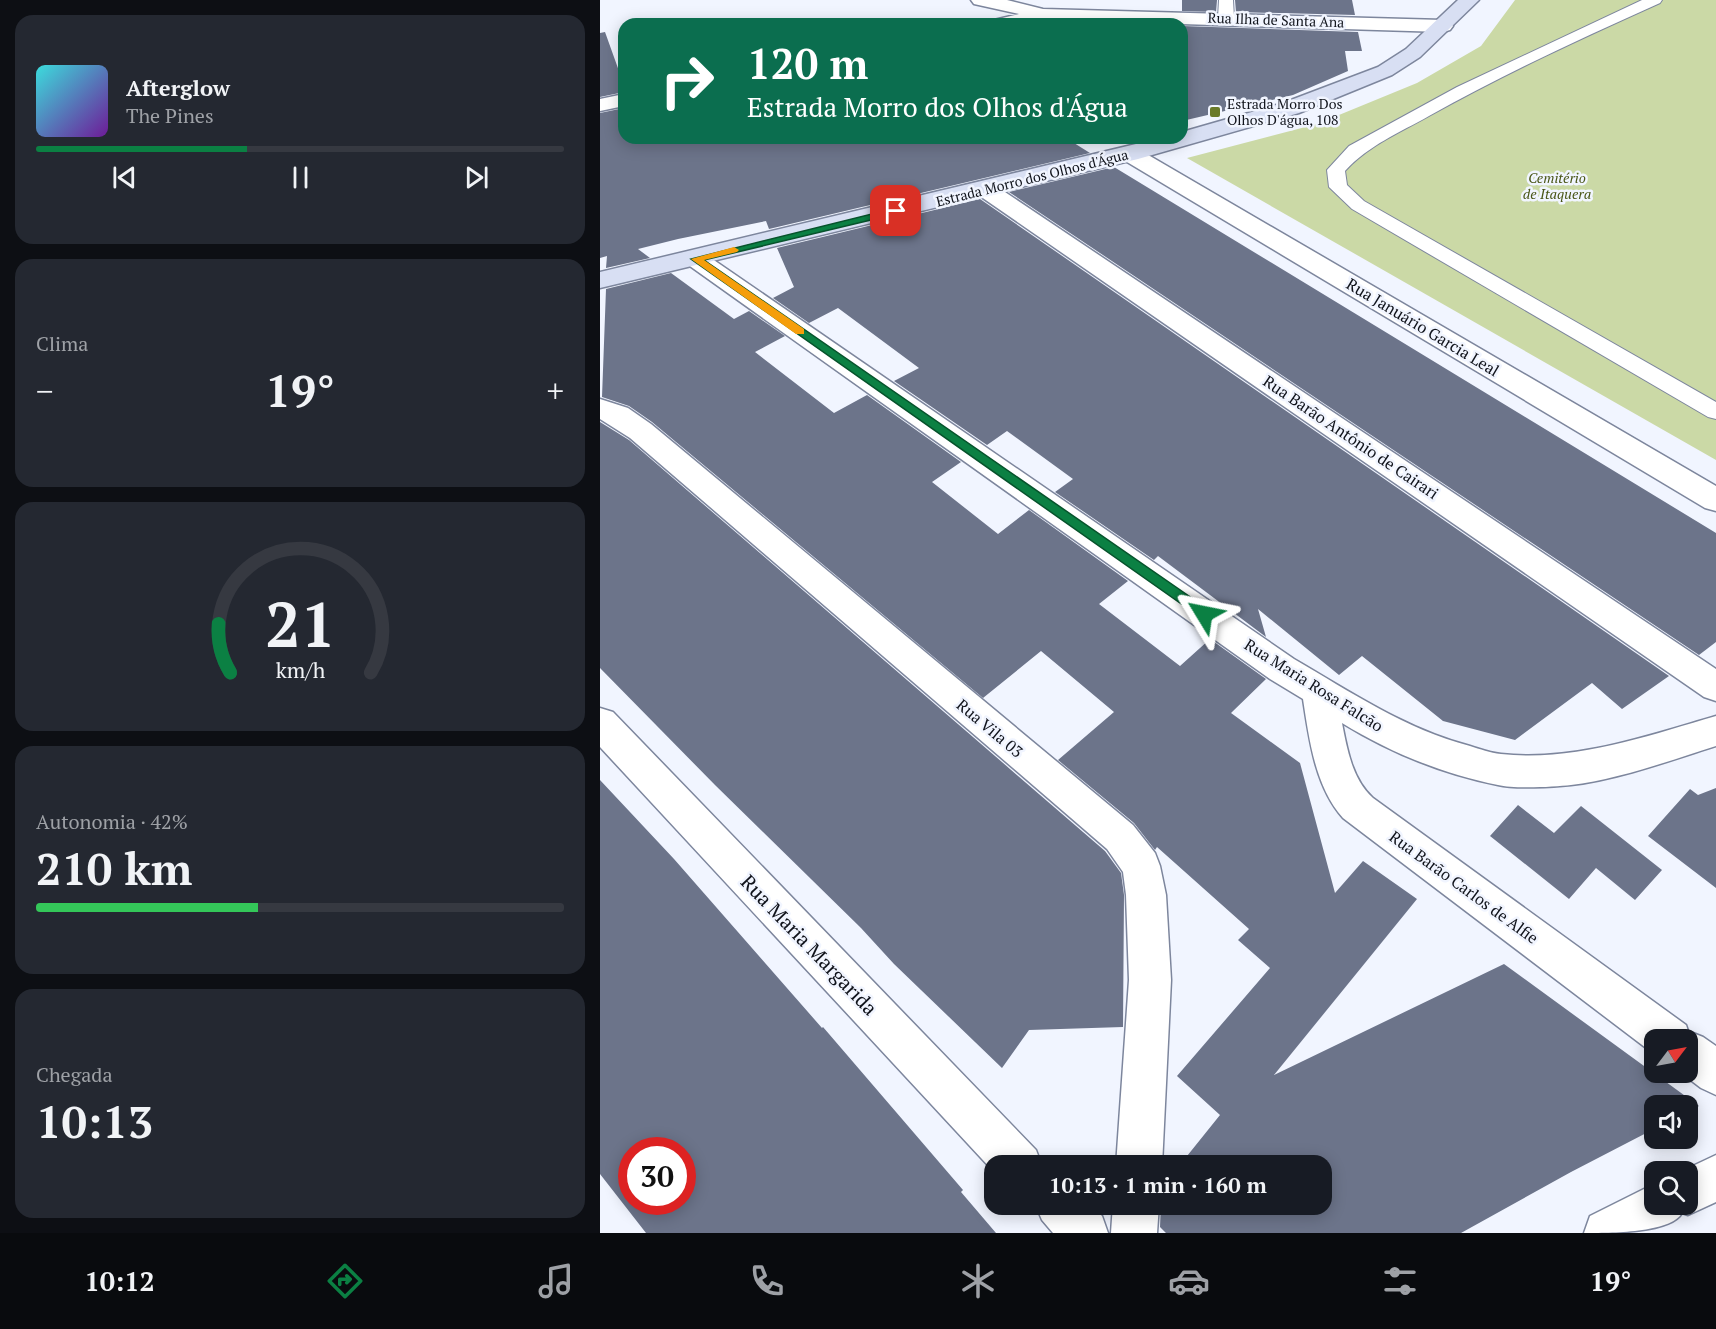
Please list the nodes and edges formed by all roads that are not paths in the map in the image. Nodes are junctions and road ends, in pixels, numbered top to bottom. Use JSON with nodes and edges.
{"nodes":[{"id":1,"x":981,"y":0,"type":"edge"},
{"id":2,"x":1469,"y":0,"type":"edge"},
{"id":3,"x":1655,"y":0,"type":"edge"},
{"id":4,"x":1226,"y":9,"type":"edge"},
{"id":5,"x":1048,"y":14,"type":"junction"},
{"id":6,"x":1029,"y":18,"type":"edge"},
{"id":7,"x":1443,"y":26,"type":"junction"},
{"id":8,"x":618,"y":101,"type":"edge"},
{"id":9,"x":600,"y":105,"type":"edge"},
{"id":10,"x":1188,"y":137,"type":"edge"},
{"id":11,"x":1165,"y":144,"type":"edge"},
{"id":12,"x":1130,"y":154,"type":"junction"},
{"id":13,"x":985,"y":189,"type":"junction"},
{"id":14,"x":696,"y":259,"type":"junction"},
{"id":15,"x":600,"y":280,"type":"edge"},
{"id":16,"x":600,"y":409,"type":"edge"},
{"id":17,"x":1716,"y":412,"type":"edge"},
{"id":18,"x":1716,"y":500,"type":"edge"},
{"id":19,"x":1716,"y":687,"type":"edge"},
{"id":20,"x":1319,"y":690,"type":"junction"},
{"id":21,"x":600,"y":723,"type":"edge"},
{"id":22,"x":1716,"y":731,"type":"edge"},
{"id":23,"x":1656,"y":1029,"type":"edge"},
{"id":24,"x":1698,"y":1060,"type":"edge"},
{"id":25,"x":1716,"y":1073,"type":"edge"},
{"id":26,"x":1009,"y":1155,"type":"edge"},
{"id":27,"x":1139,"y":1155,"type":"edge"},
{"id":28,"x":1716,"y":1178,"type":"edge"},
{"id":29,"x":1698,"y":1187,"type":"edge"},
{"id":30,"x":1644,"y":1214,"type":"edge"},
{"id":31,"x":1068,"y":1215,"type":"edge"},
{"id":32,"x":1135,"y":1215,"type":"edge"},
{"id":33,"x":1085,"y":1233,"type":"edge"},
{"id":34,"x":1134,"y":1233,"type":"edge"},
{"id":35,"x":1607,"y":1233,"type":"edge"}],
"edges":[{"from":1,"to":5,"type":"street"},
{"from":2,"to":7,"type":"main road","name":"Estrada Morro dos Olhos d'Água"},
{"from":3,"to":17,"type":"lane"},
{"from":4,"to":5,"type":"street","name":"Rua Ilha de Santa Ana"},
{"from":4,"to":7,"type":"street","name":"Rua Ilha de Santa Ana"},
{"from":5,"to":6,"type":"street","name":"Rua Ilha de Santa Ana"},
{"from":7,"to":10,"type":"main road","name":"Estrada Morro dos Olhos d'Água"},
{"from":8,"to":9,"type":"street"},
{"from":11,"to":12,"type":"main road","name":"Estrada Morro dos Olhos d'Água"},
{"from":12,"to":13,"type":"main road","name":"Estrada Morro dos Olhos d'Água"},
{"from":12,"to":18,"type":"street","name":"Rua Januário Garcia Leal"},
{"from":13,"to":14,"type":"main road","name":"Estrada Morro dos Olhos d'Água"},
{"from":13,"to":19,"type":"street","name":"Rua Barão Antônio de Cairari"},
{"from":14,"to":15,"type":"main road","name":"Estrada Morro dos Olhos d'Água"},
{"from":14,"to":20,"type":"street","name":"Rua Maria Rosa Falcão"},
{"from":16,"to":27,"type":"street","name":"Rua Vila 03"},
{"from":20,"to":22,"type":"street","name":"Rua Maria Rosa Falcão"},
{"from":20,"to":23,"type":"street","name":"Rua Barão Carlos de Alfie"},
{"from":21,"to":26,"type":"street","name":"Rua Maria Margarida"},
{"from":24,"to":25,"type":"street"},
{"from":28,"to":29,"type":"street"},
{"from":30,"to":35,"type":"street"},
{"from":31,"to":33,"type":"street"},
{"from":32,"to":34,"type":"street"}]}
